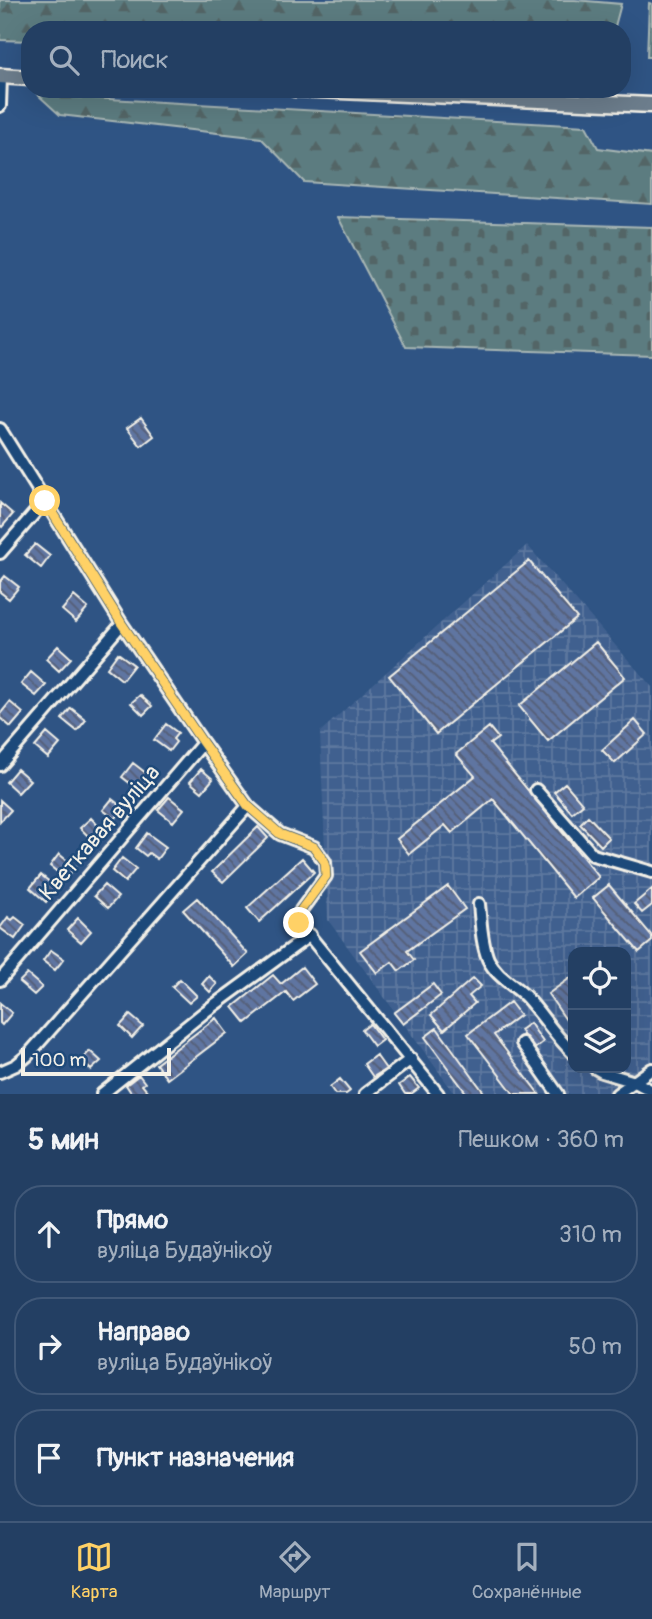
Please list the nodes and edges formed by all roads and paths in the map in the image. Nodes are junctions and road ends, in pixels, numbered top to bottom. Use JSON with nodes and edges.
{"nodes":[{"id":1,"x":1,"y":77,"type":"edge"},
{"id":2,"x":21,"y":78,"type":"edge"},
{"id":3,"x":496,"y":98,"type":"edge"},
{"id":4,"x":652,"y":105,"type":"edge"},
{"id":5,"x":0,"y":106,"type":"edge"},
{"id":6,"x":0,"y":429,"type":"edge"},
{"id":7,"x":45,"y":501,"type":"junction"},
{"id":8,"x":0,"y":553,"type":"edge"},
{"id":9,"x":122,"y":624,"type":"junction"},
{"id":10,"x":203,"y":743,"type":"junction"},
{"id":11,"x":0,"y":765,"type":"edge"},
{"id":12,"x":536,"y":790,"type":"dead end"},
{"id":13,"x":248,"y":806,"type":"junction"},
{"id":14,"x":652,"y":872,"type":"edge"},
{"id":15,"x":479,"y":904,"type":"dead end"},
{"id":16,"x":310,"y":935,"type":"junction"},
{"id":17,"x":0,"y":980,"type":"edge"},
{"id":18,"x":522,"y":1043,"type":"dead end"},
{"id":19,"x":568,"y":1047,"type":"edge"},
{"id":20,"x":411,"y":1059,"type":"junction"},
{"id":21,"x":652,"y":1069,"type":"edge"},
{"id":22,"x":0,"y":1072,"type":"edge"},
{"id":23,"x":605,"y":1073,"type":"edge"},
{"id":24,"x":635,"y":1082,"type":"junction"},
{"id":25,"x":652,"y":1091,"type":"edge"},
{"id":26,"x":102,"y":1094,"type":"edge"},
{"id":27,"x":365,"y":1094,"type":"edge"},
{"id":28,"x":438,"y":1094,"type":"edge"},
{"id":29,"x":558,"y":1094,"type":"edge"},
{"id":30,"x":617,"y":1094,"type":"edge"}],
"edges":[{"from":1,"to":2,"type":"main road"},
{"from":1,"to":5,"type":"street"},
{"from":3,"to":4,"type":"main road"},
{"from":6,"to":7,"type":"street"},
{"from":7,"to":8,"type":"street"},
{"from":7,"to":9,"type":"street"},
{"from":9,"to":10,"type":"street"},
{"from":9,"to":11,"type":"street"},
{"from":10,"to":13,"type":"street"},
{"from":10,"to":17,"type":"street","name":"Кветкавая вуліца"},
{"from":12,"to":14,"type":"street"},
{"from":13,"to":16,"type":"street"},
{"from":13,"to":22,"type":"street"},
{"from":15,"to":19,"type":"street"},
{"from":16,"to":20,"type":"street"},
{"from":16,"to":26,"type":"street"},
{"from":18,"to":29,"type":"street"},
{"from":20,"to":27,"type":"street"},
{"from":20,"to":28,"type":"street"},
{"from":21,"to":24,"type":"street"},
{"from":23,"to":24,"type":"street"},
{"from":24,"to":25,"type":"street"},
{"from":24,"to":30,"type":"street"}]}
